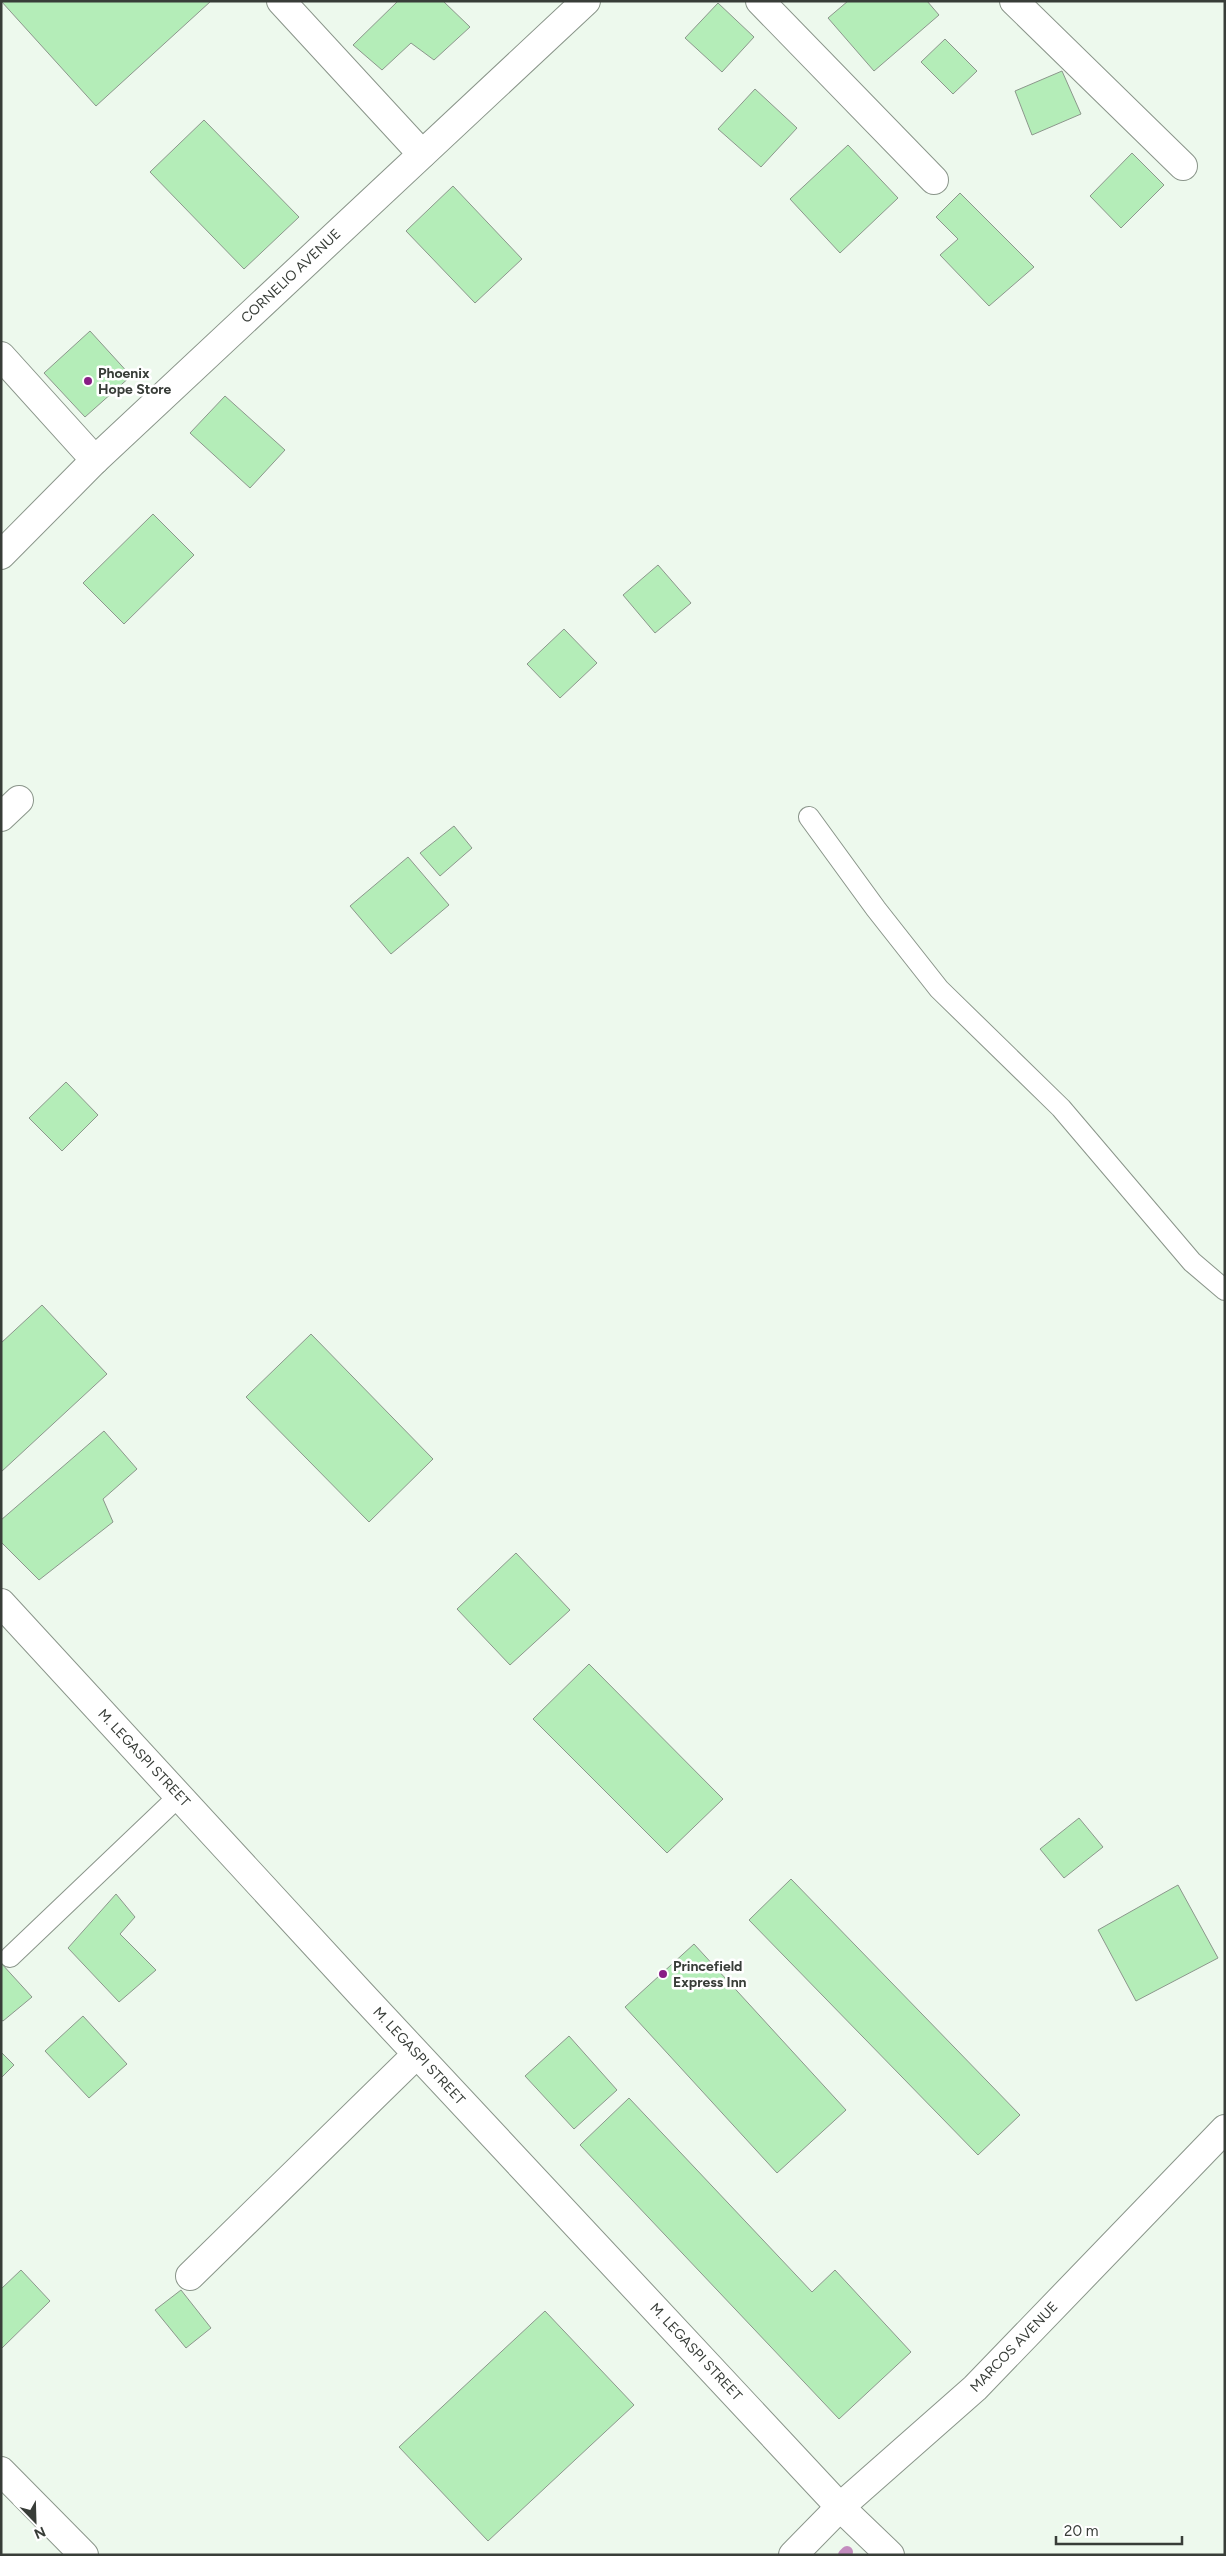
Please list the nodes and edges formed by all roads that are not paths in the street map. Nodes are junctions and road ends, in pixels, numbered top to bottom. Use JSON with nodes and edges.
{"nodes":[{"id":1,"x":281,"y":1,"type":"edge"},
{"id":2,"x":586,"y":1,"type":"edge"},
{"id":3,"x":760,"y":1,"type":"edge"},
{"id":4,"x":1014,"y":1,"type":"edge"},
{"id":5,"x":422,"y":154,"type":"junction"},
{"id":6,"x":1183,"y":166,"type":"dead end"},
{"id":7,"x":934,"y":180,"type":"dead end"},
{"id":8,"x":1,"y":356,"type":"edge"},
{"id":9,"x":94,"y":460,"type":"junction"},
{"id":10,"x":1,"y":554,"type":"edge"},
{"id":11,"x":809,"y":817,"type":"dead end"},
{"id":12,"x":1225,"y":1290,"type":"edge"},
{"id":13,"x":1,"y":1603,"type":"edge"},
{"id":14,"x":179,"y":1796,"type":"junction"},
{"id":15,"x":10,"y":1956,"type":"dead end"},
{"id":16,"x":417,"y":2054,"type":"junction"},
{"id":17,"x":1225,"y":2129,"type":"edge"},
{"id":18,"x":190,"y":2276,"type":"dead end"},
{"id":19,"x":1,"y":2471,"type":"edge"},
{"id":20,"x":840,"y":2507,"type":"junction"},
{"id":21,"x":84,"y":2555,"type":"edge"},
{"id":22,"x":793,"y":2555,"type":"edge"},
{"id":23,"x":890,"y":2555,"type":"edge"}],
"edges":[{"from":1,"to":5,"type":"street"},
{"from":2,"to":5,"type":"street","name":"CORNELIO AVENUE"},
{"from":3,"to":7,"type":"street"},
{"from":4,"to":6,"type":"street"},
{"from":5,"to":9,"type":"street","name":"CORNELIO AVENUE"},
{"from":8,"to":9,"type":"street"},
{"from":9,"to":10,"type":"street","name":"CORNELIO AVENUE"},
{"from":11,"to":12,"type":"lane"},
{"from":13,"to":14,"type":"street","name":"M. LEGASPI STREET"},
{"from":14,"to":15,"type":"lane"},
{"from":14,"to":16,"type":"street","name":"M. LEGASPI STREET"},
{"from":16,"to":18,"type":"street"},
{"from":16,"to":20,"type":"street","name":"M. LEGASPI STREET"},
{"from":17,"to":20,"type":"street","name":"MARCOS AVENUE"},
{"from":19,"to":21,"type":"street"},
{"from":20,"to":22,"type":"street","name":"MARCOS AVENUE"},
{"from":20,"to":23,"type":"street","name":"M. LEGASPI STREET"}]}
